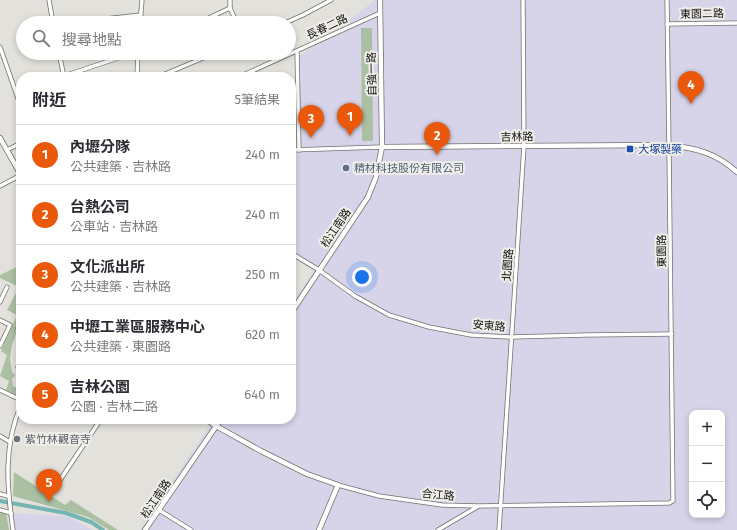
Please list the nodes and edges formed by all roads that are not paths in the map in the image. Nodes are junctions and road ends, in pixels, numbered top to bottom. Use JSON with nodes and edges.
{"nodes":[{"id":1,"x":49,"y":0,"type":"edge"},
{"id":2,"x":142,"y":0,"type":"edge"},
{"id":3,"x":230,"y":0,"type":"edge"},
{"id":4,"x":331,"y":0,"type":"edge"},
{"id":5,"x":380,"y":0,"type":"edge"},
{"id":6,"x":523,"y":0,"type":"edge"},
{"id":7,"x":667,"y":0,"type":"edge"},
{"id":8,"x":230,"y":8,"type":"junction"},
{"id":9,"x":380,"y":13,"type":"junction"},
{"id":10,"x":141,"y":15,"type":"joint"},
{"id":11,"x":52,"y":16,"type":"edge"},
{"id":12,"x":132,"y":16,"type":"edge"},
{"id":13,"x":213,"y":16,"type":"edge"},
{"id":14,"x":234,"y":16,"type":"edge"},
{"id":15,"x":296,"y":18,"type":"edge"},
{"id":16,"x":737,"y":23,"type":"edge"},
{"id":17,"x":667,"y":24,"type":"junction"},
{"id":18,"x":0,"y":47,"type":"edge"},
{"id":19,"x":297,"y":51,"type":"joint"},
{"id":20,"x":61,"y":60,"type":"edge"},
{"id":21,"x":112,"y":60,"type":"edge"},
{"id":22,"x":138,"y":60,"type":"edge"},
{"id":23,"x":199,"y":60,"type":"edge"},
{"id":24,"x":277,"y":60,"type":"edge"},
{"id":25,"x":63,"y":72,"type":"edge"},
{"id":26,"x":76,"y":72,"type":"edge"},
{"id":27,"x":138,"y":72,"type":"edge"},
{"id":28,"x":170,"y":72,"type":"edge"},
{"id":29,"x":250,"y":72,"type":"edge"},
{"id":30,"x":16,"y":93,"type":"edge"},
{"id":31,"x":0,"y":138,"type":"edge"},
{"id":32,"x":668,"y":145,"type":"junction"},
{"id":33,"x":16,"y":146,"type":"edge"},
{"id":34,"x":524,"y":146,"type":"junction"},
{"id":35,"x":382,"y":148,"type":"junction"},
{"id":36,"x":7,"y":150,"type":"junction"},
{"id":37,"x":299,"y":150,"type":"joint"},
{"id":38,"x":16,"y":166,"type":"edge"},
{"id":39,"x":737,"y":172,"type":"edge"},
{"id":40,"x":16,"y":178,"type":"edge"},
{"id":41,"x":0,"y":186,"type":"edge"},
{"id":42,"x":296,"y":256,"type":"edge"},
{"id":43,"x":319,"y":270,"type":"junction"},
{"id":44,"x":7,"y":287,"type":"dead end"},
{"id":45,"x":0,"y":302,"type":"edge"},
{"id":46,"x":296,"y":305,"type":"edge"},
{"id":47,"x":0,"y":320,"type":"edge"},
{"id":48,"x":672,"y":334,"type":"junction"},
{"id":49,"x":512,"y":337,"type":"junction"},
{"id":50,"x":1,"y":343,"type":"edge"},
{"id":51,"x":0,"y":391,"type":"edge"},
{"id":52,"x":16,"y":398,"type":"edge"},
{"id":53,"x":16,"y":420,"type":"edge"},
{"id":54,"x":98,"y":424,"type":"edge"},
{"id":55,"x":213,"y":424,"type":"edge"},
{"id":56,"x":216,"y":426,"type":"junction"},
{"id":57,"x":0,"y":436,"type":"edge"},
{"id":58,"x":10,"y":442,"type":"junction"},
{"id":59,"x":338,"y":485,"type":"junction"},
{"id":60,"x":56,"y":486,"type":"dead end"},
{"id":61,"x":0,"y":494,"type":"edge"},
{"id":62,"x":9,"y":498,"type":"junction"},
{"id":63,"x":673,"y":501,"type":"joint"},
{"id":64,"x":478,"y":506,"type":"junction"},
{"id":65,"x":501,"y":506,"type":"junction"},
{"id":66,"x":0,"y":510,"type":"edge"},
{"id":67,"x":159,"y":510,"type":"junction"},
{"id":68,"x":11,"y":513,"type":"junction"},
{"id":69,"x":13,"y":530,"type":"edge"},
{"id":70,"x":145,"y":530,"type":"edge"},
{"id":71,"x":190,"y":530,"type":"edge"},
{"id":72,"x":319,"y":530,"type":"edge"},
{"id":73,"x":438,"y":530,"type":"edge"},
{"id":74,"x":499,"y":530,"type":"edge"}],
"edges":[{"from":1,"to":11,"type":"street"},
{"from":2,"to":10,"type":"street"},
{"from":3,"to":8,"type":"street"},
{"from":4,"to":15,"type":"street"},
{"from":5,"to":9,"type":"street","name":"自強一路"},
{"from":6,"to":34,"type":"street","name":"北園路"},
{"from":7,"to":17,"type":"street","name":"東園路"},
{"from":8,"to":13,"type":"street"},
{"from":8,"to":14,"type":"street"},
{"from":9,"to":19,"type":"street","name":"長春二路"},
{"from":9,"to":35,"type":"street","name":"自強一路"},
{"from":10,"to":12,"type":"street"},
{"from":16,"to":17,"type":"street","name":"東園二路"},
{"from":17,"to":32,"type":"street","name":"東園路"},
{"from":18,"to":30,"type":"street"},
{"from":19,"to":37,"type":"street"},
{"from":20,"to":25,"type":"street"},
{"from":21,"to":26,"type":"street"},
{"from":22,"to":27,"type":"street"},
{"from":23,"to":28,"type":"street"},
{"from":24,"to":29,"type":"street","name":"長春二路"},
{"from":31,"to":36,"type":"street"},
{"from":32,"to":34,"type":"street","name":"吉林路"},
{"from":32,"to":39,"type":"street","name":"吉林路"},
{"from":32,"to":48,"type":"street","name":"東園路"},
{"from":33,"to":36,"type":"street"},
{"from":34,"to":35,"type":"street","name":"吉林路"},
{"from":34,"to":49,"type":"street","name":"北園路"},
{"from":35,"to":37,"type":"street","name":"吉林路"},
{"from":35,"to":43,"type":"street","name":"松江南路"},
{"from":36,"to":38,"type":"street"},
{"from":40,"to":41,"type":"street"},
{"from":42,"to":43,"type":"street","name":"安東路"},
{"from":43,"to":46,"type":"street","name":"松江南路"},
{"from":43,"to":49,"type":"street","name":"安東路"},
{"from":44,"to":45,"type":"street"},
{"from":47,"to":50,"type":"street"},
{"from":48,"to":49,"type":"street","name":"安東路"},
{"from":48,"to":63,"type":"street","name":"東園路"},
{"from":49,"to":65,"type":"street","name":"北園路"},
{"from":51,"to":52,"type":"street"},
{"from":53,"to":58,"type":"street"},
{"from":54,"to":60,"type":"street"},
{"from":55,"to":56,"type":"street","name":"合江路"},
{"from":56,"to":59,"type":"street","name":"合江路"},
{"from":56,"to":67,"type":"street","name":"松江南路"},
{"from":57,"to":58,"type":"street"},
{"from":58,"to":62,"type":"street"},
{"from":59,"to":64,"type":"street","name":"合江路"},
{"from":59,"to":72,"type":"street"},
{"from":61,"to":62,"type":"street"},
{"from":62,"to":68,"type":"street"},
{"from":63,"to":65,"type":"street","name":"合江路"},
{"from":64,"to":65,"type":"street","name":"合江路"},
{"from":64,"to":73,"type":"street"},
{"from":65,"to":74,"type":"street","name":"北園路"},
{"from":66,"to":68,"type":"street"},
{"from":67,"to":70,"type":"street","name":"松江南路"},
{"from":67,"to":71,"type":"street"},
{"from":68,"to":69,"type":"street"}]}
